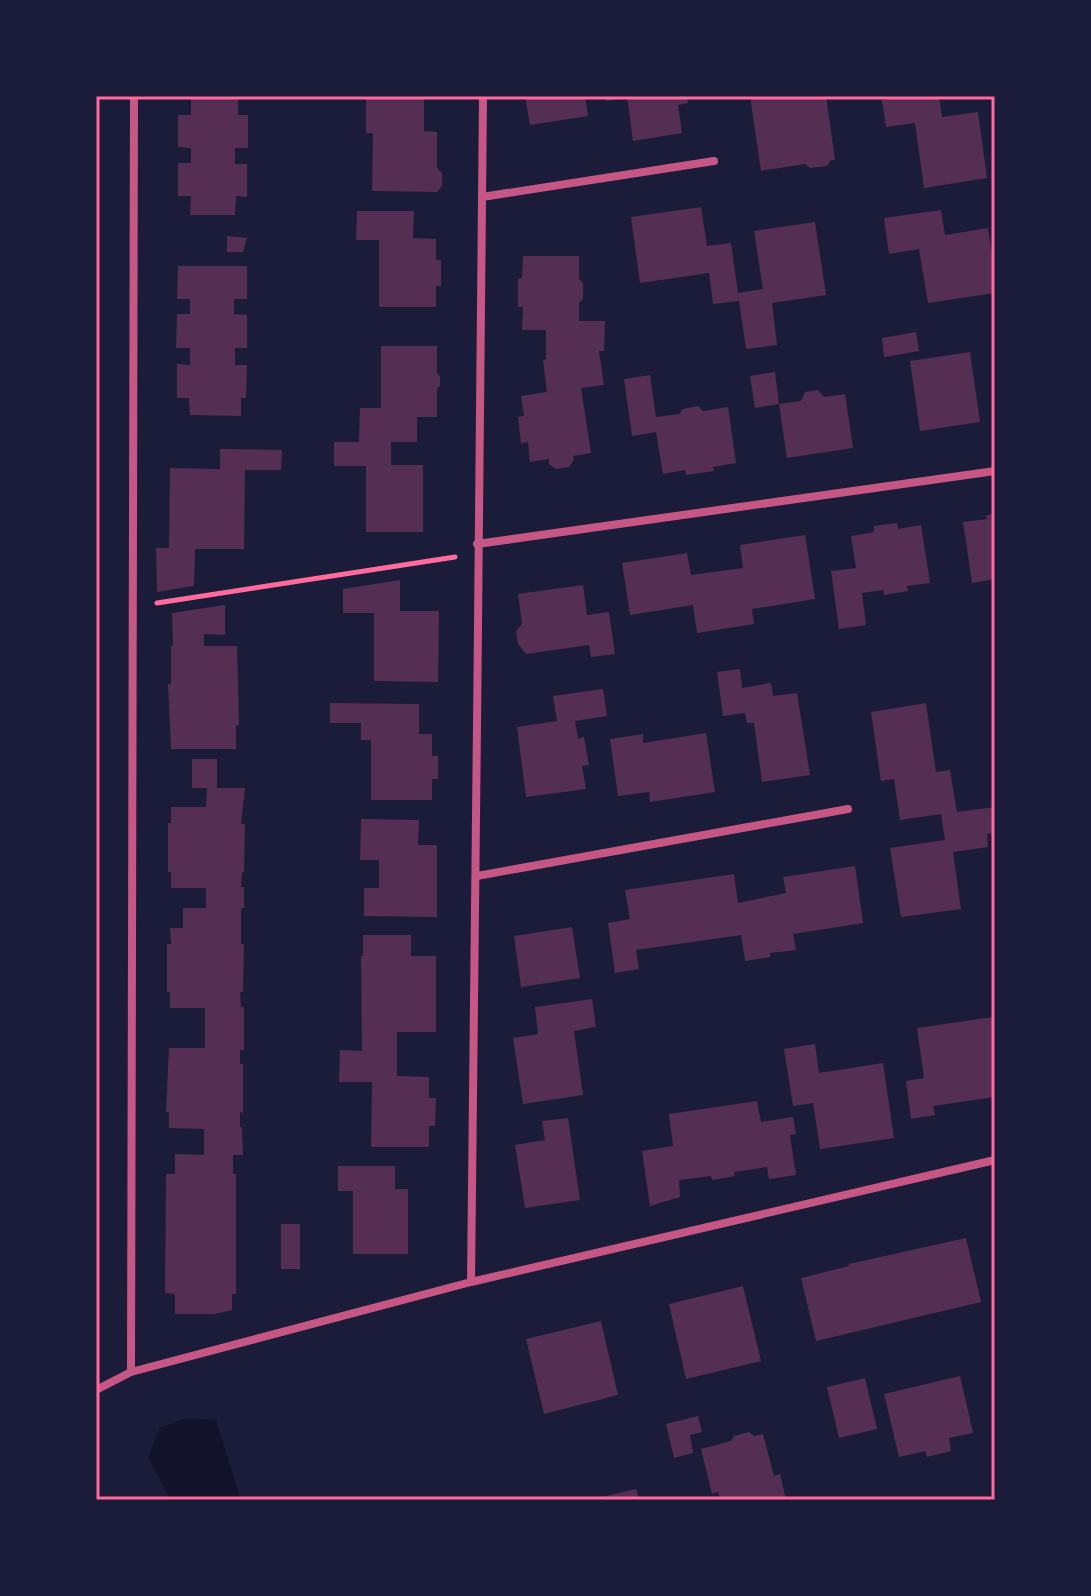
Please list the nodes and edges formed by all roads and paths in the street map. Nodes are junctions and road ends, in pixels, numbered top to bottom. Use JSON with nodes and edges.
{"nodes":[{"id":1,"x":134,"y":96,"type":"edge"},
{"id":2,"x":483,"y":96,"type":"edge"},
{"id":3,"x":714,"y":161,"type":"dead end"},
{"id":4,"x":482,"y":197,"type":"junction"},
{"id":5,"x":995,"y":471,"type":"edge"},
{"id":6,"x":477,"y":548,"type":"junction"},
{"id":7,"x":133,"y":607,"type":"junction"},
{"id":8,"x":848,"y":809,"type":"dead end"},
{"id":9,"x":477,"y":876,"type":"junction"},
{"id":10,"x":995,"y":1160,"type":"edge"},
{"id":11,"x":471,"y":1282,"type":"junction"},
{"id":12,"x":131,"y":1372,"type":"junction"},
{"id":13,"x":96,"y":1390,"type":"edge"}],
"edges":[{"from":1,"to":7,"type":"street"},
{"from":2,"to":4,"type":"street"},
{"from":3,"to":4,"type":"street"},
{"from":4,"to":6,"type":"street"},
{"from":5,"to":6,"type":"street"},
{"from":6,"to":7,"type":"path"},
{"from":6,"to":9,"type":"street"},
{"from":7,"to":12,"type":"street"},
{"from":8,"to":9,"type":"street"},
{"from":9,"to":11,"type":"street"},
{"from":10,"to":11,"type":"street"},
{"from":11,"to":12,"type":"street"},
{"from":12,"to":13,"type":"street"}]}
